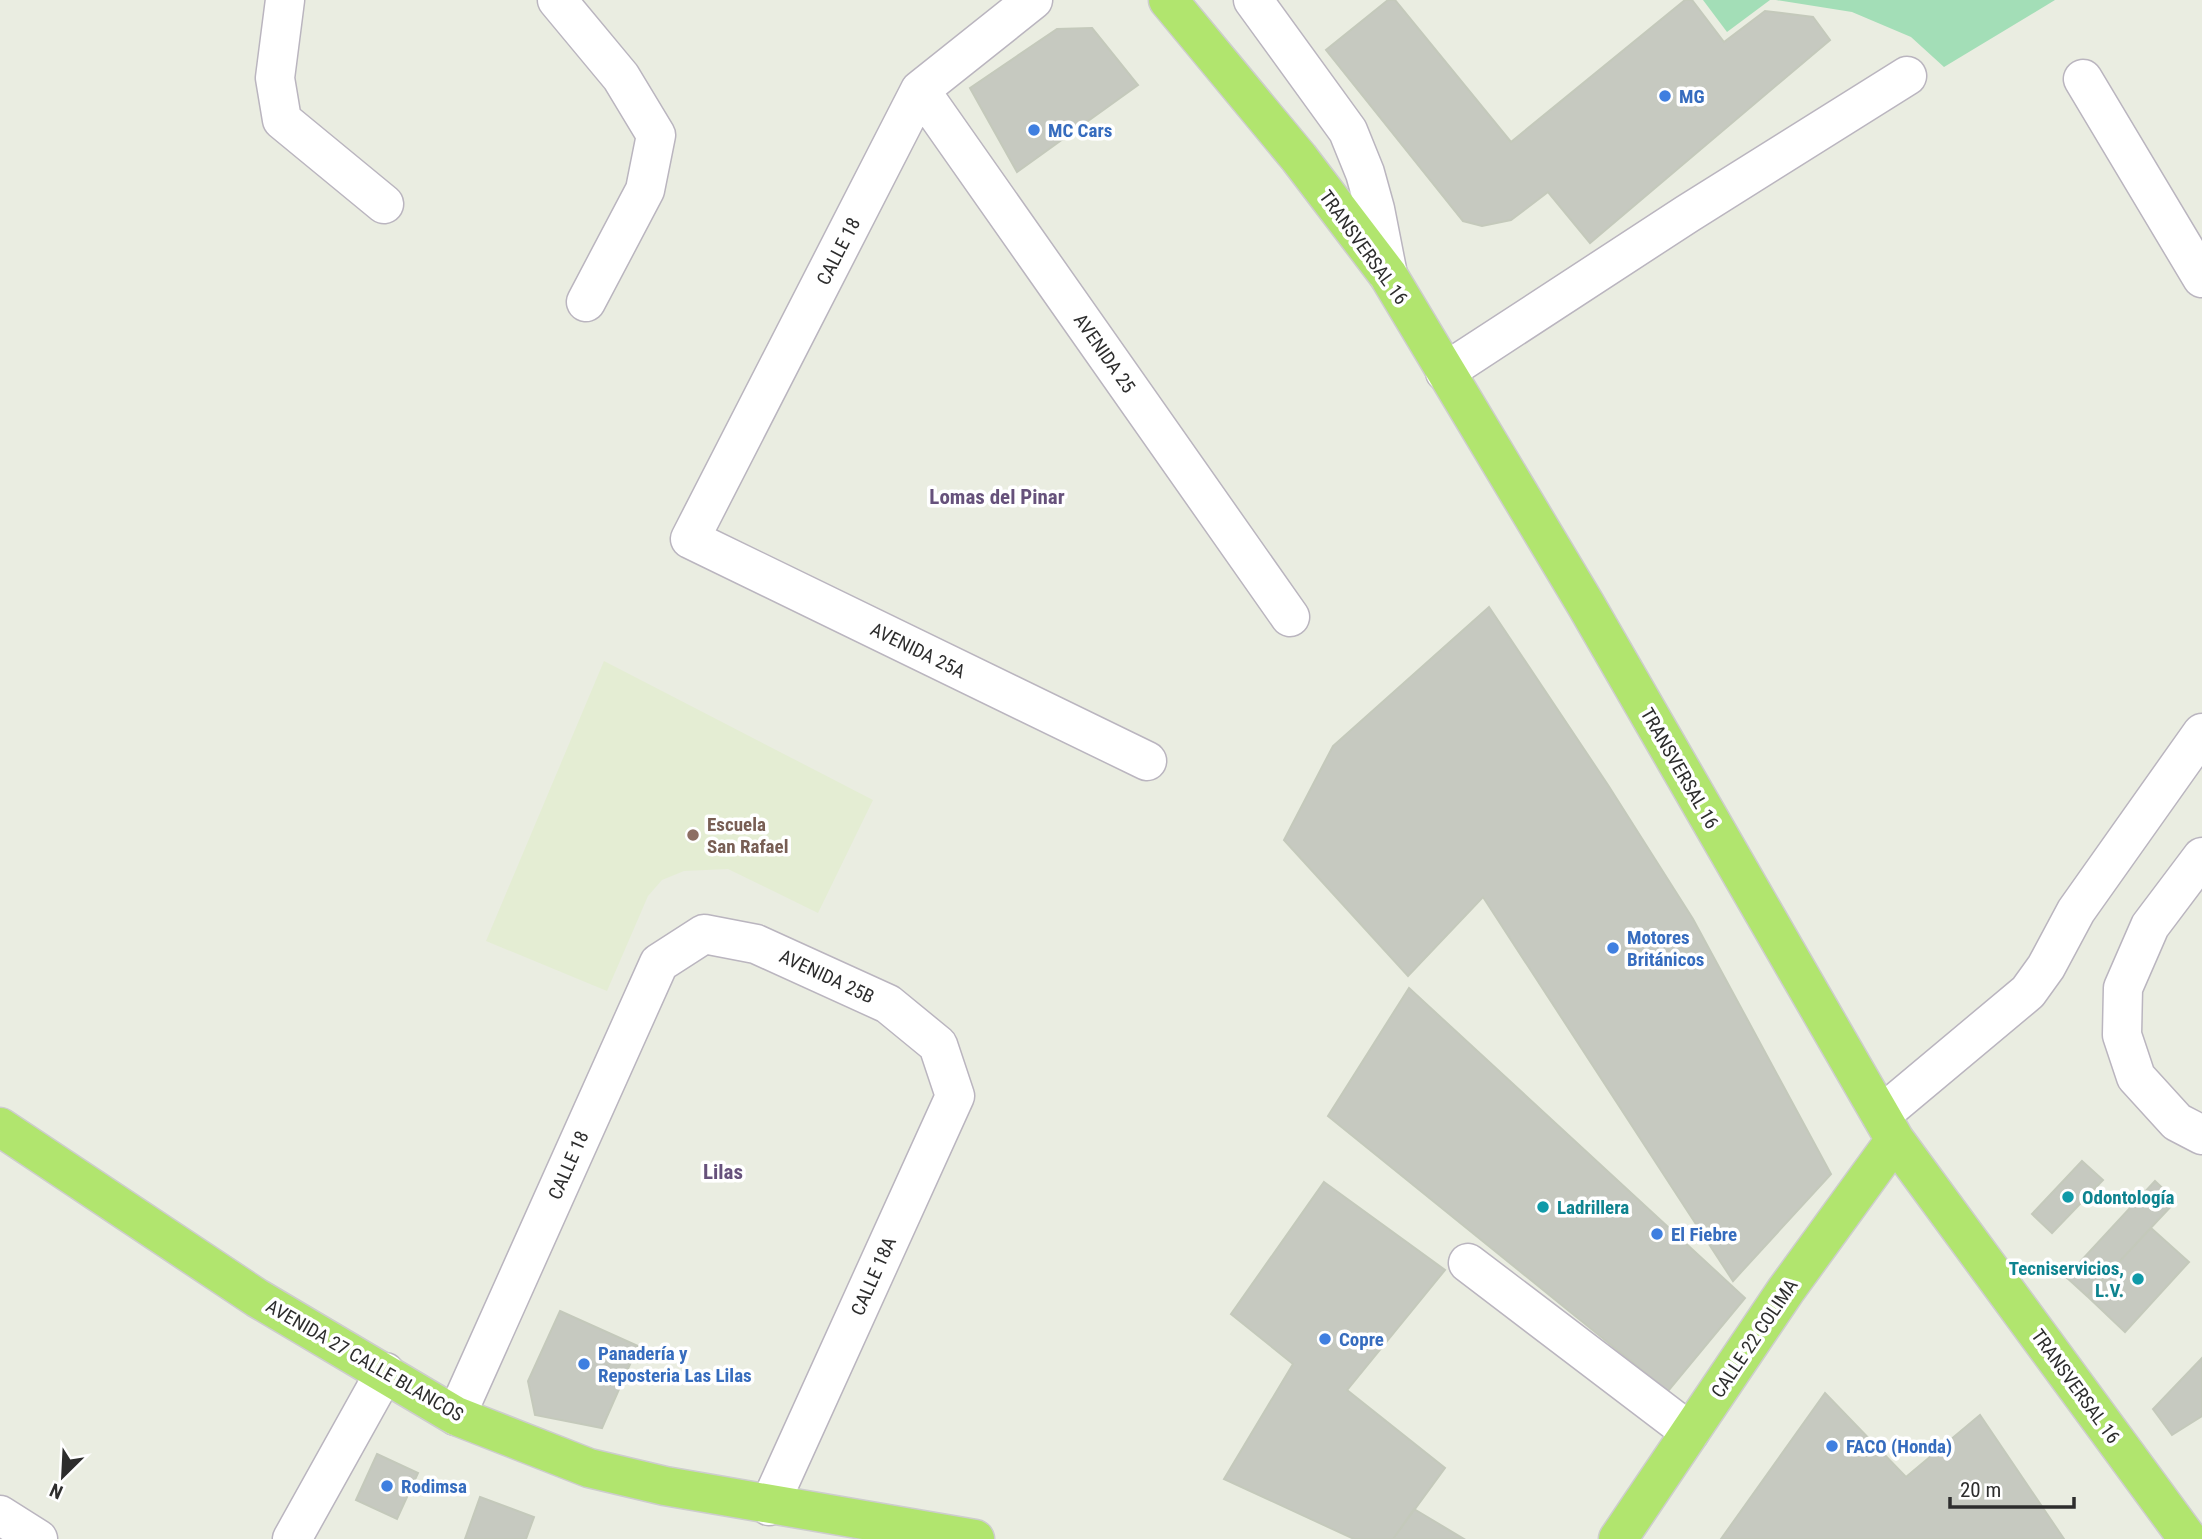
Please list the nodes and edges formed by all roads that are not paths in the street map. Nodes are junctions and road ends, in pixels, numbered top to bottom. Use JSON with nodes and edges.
{"nodes":[{"id":1,"x":285,"y":0,"type":"edge"},
{"id":2,"x":557,"y":0,"type":"edge"},
{"id":3,"x":1032,"y":0,"type":"edge"},
{"id":4,"x":1168,"y":0,"type":"edge"},
{"id":5,"x":1253,"y":0,"type":"edge"},
{"id":6,"x":1907,"y":76,"type":"dead end"},
{"id":7,"x":2083,"y":79,"type":"dead end"},
{"id":8,"x":920,"y":90,"type":"junction"},
{"id":9,"x":384,"y":204,"type":"dead end"},
{"id":10,"x":1388,"y":275,"type":"junction"},
{"id":11,"x":2202,"y":278,"type":"edge"},
{"id":12,"x":586,"y":302,"type":"dead end"},
{"id":13,"x":1445,"y":372,"type":"junction"},
{"id":14,"x":690,"y":539,"type":"joint"},
{"id":15,"x":1290,"y":617,"type":"dead end"},
{"id":16,"x":2202,"y":733,"type":"edge"},
{"id":17,"x":1147,"y":761,"type":"dead end"},
{"id":18,"x":2202,"y":857,"type":"edge"},
{"id":19,"x":704,"y":934,"type":"joint"},
{"id":20,"x":938,"y":1045,"type":"joint"},
{"id":21,"x":0,"y":1127,"type":"edge"},
{"id":22,"x":1888,"y":1128,"type":"junction"},
{"id":23,"x":2202,"y":1135,"type":"edge"},
{"id":24,"x":1468,"y":1263,"type":"dead end"},
{"id":25,"x":385,"y":1372,"type":"junction"},
{"id":26,"x":456,"y":1416,"type":"junction"},
{"id":27,"x":1690,"y":1432,"type":"junction"},
{"id":28,"x":769,"y":1506,"type":"junction"},
{"id":29,"x":0,"y":1515,"type":"edge"},
{"id":30,"x":38,"y":1539,"type":"edge"},
{"id":31,"x":292,"y":1539,"type":"edge"},
{"id":32,"x":975,"y":1539,"type":"edge"},
{"id":33,"x":1618,"y":1539,"type":"edge"},
{"id":34,"x":2188,"y":1539,"type":"edge"}],
"edges":[{"from":1,"to":9,"type":"street"},
{"from":2,"to":12,"type":"street"},
{"from":3,"to":8,"type":"street","name":"CALLE 18"},
{"from":4,"to":10,"type":"main road","name":"TRANSVERSAL 16"},
{"from":5,"to":10,"type":"street"},
{"from":6,"to":13,"type":"street"},
{"from":7,"to":11,"type":"street"},
{"from":8,"to":14,"type":"street","name":"CALLE 18"},
{"from":8,"to":15,"type":"street","name":"AVENIDA 25"},
{"from":10,"to":13,"type":"main road","name":"TRANSVERSAL 16"},
{"from":13,"to":22,"type":"main road","name":"TRANSVERSAL 16"},
{"from":14,"to":17,"type":"street","name":"AVENIDA 25A"},
{"from":16,"to":22,"type":"street"},
{"from":18,"to":23,"type":"street"},
{"from":19,"to":20,"type":"street","name":"AVENIDA 25B"},
{"from":19,"to":26,"type":"street","name":"CALLE 18"},
{"from":20,"to":28,"type":"street","name":"CALLE 18A"},
{"from":21,"to":25,"type":"main road","name":"AVENIDA 27 CALLE BLANCOS"},
{"from":22,"to":27,"type":"main road","name":"CALLE 22 COLIMA"},
{"from":22,"to":34,"type":"main road","name":"TRANSVERSAL 16"},
{"from":24,"to":27,"type":"street"},
{"from":25,"to":26,"type":"main road","name":"AVENIDA 27 CALLE BLANCOS"},
{"from":25,"to":31,"type":"street"},
{"from":26,"to":28,"type":"main road","name":"AVENIDA 27 CALLE BLANCOS"},
{"from":27,"to":33,"type":"main road","name":"CALLE 22 COLIMA"},
{"from":28,"to":32,"type":"main road","name":"AVENIDA 27 CALLE BLANCOS"},
{"from":29,"to":30,"type":"street"}]}
